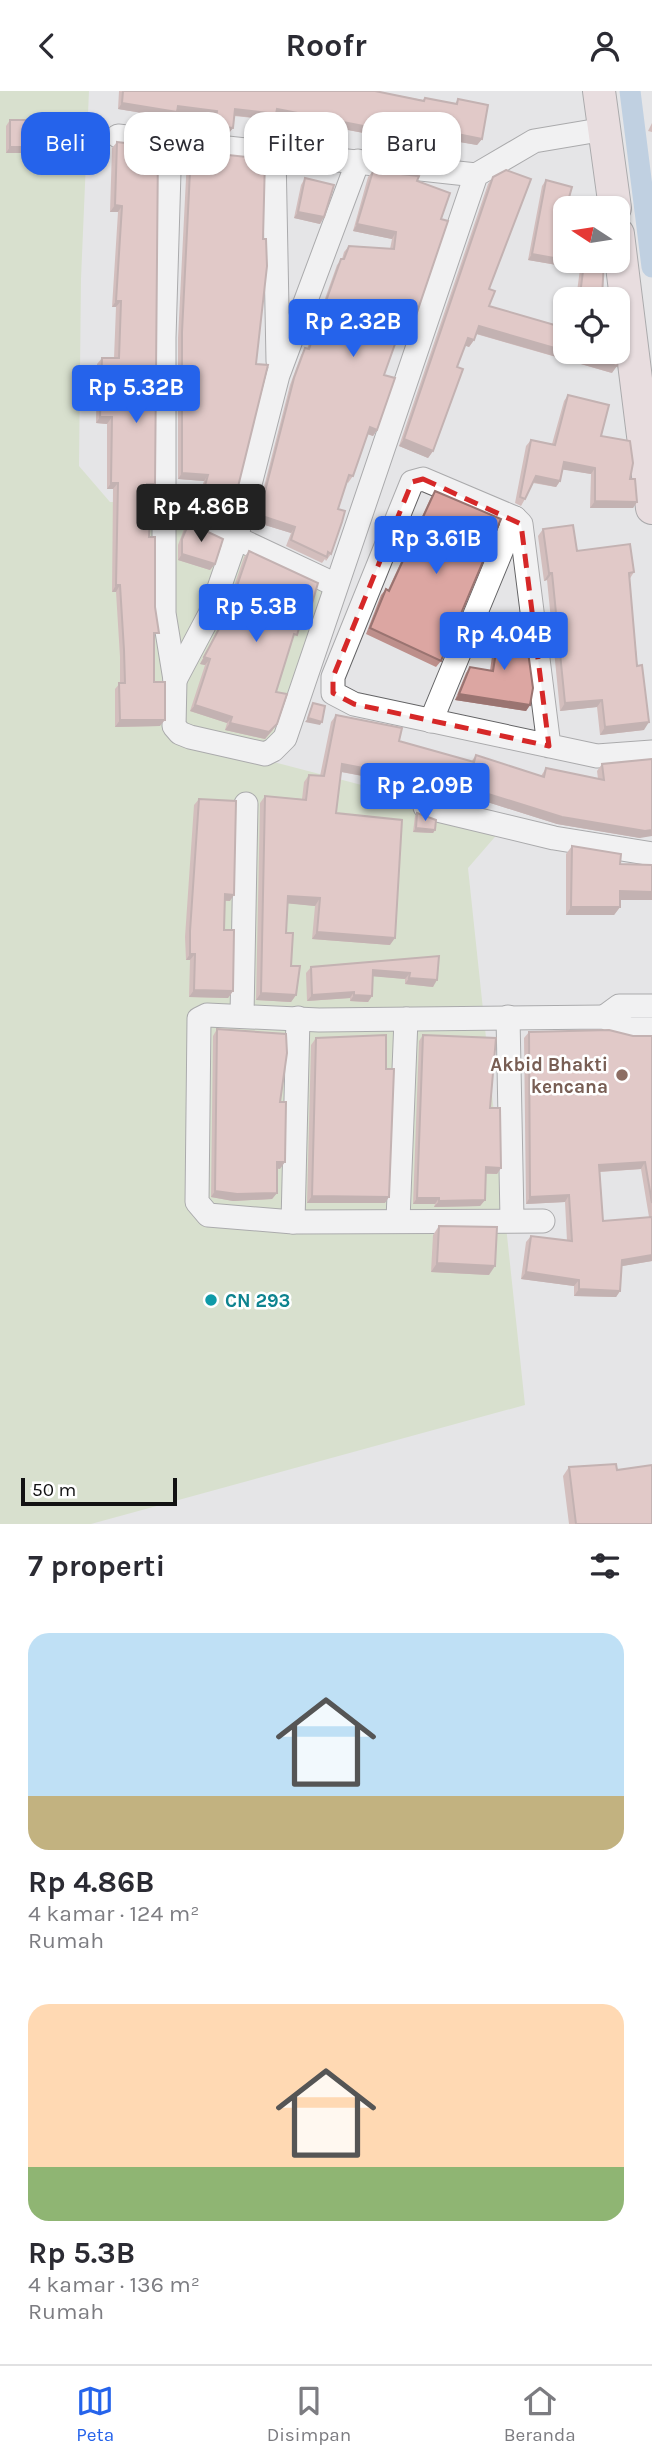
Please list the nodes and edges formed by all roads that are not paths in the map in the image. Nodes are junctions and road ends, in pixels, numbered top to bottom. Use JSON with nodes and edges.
{"nodes":[{"id":1,"x":599,"y":91,"type":"edge"},
{"id":2,"x":605,"y":129,"type":"junction"},
{"id":3,"x":118,"y":136,"type":"dead end"},
{"id":4,"x":124,"y":136,"type":"edge"},
{"id":5,"x":348,"y":160,"type":"edge"},
{"id":6,"x":358,"y":161,"type":"junction"},
{"id":7,"x":169,"y":175,"type":"edge"},
{"id":8,"x":274,"y":175,"type":"edge"},
{"id":9,"x":476,"y":176,"type":"junction"},
{"id":10,"x":613,"y":196,"type":"edge"},
{"id":11,"x":623,"y":273,"type":"edge"},
{"id":12,"x":278,"y":375,"type":"junction"},
{"id":13,"x":162,"y":503,"type":"junction"},
{"id":14,"x":652,"y":508,"type":"edge"},
{"id":15,"x":515,"y":518,"type":"junction"},
{"id":16,"x":236,"y":539,"type":"junction"},
{"id":17,"x":336,"y":585,"type":"junction"},
{"id":18,"x":175,"y":680,"type":"junction"},
{"id":19,"x":431,"y":722,"type":"junction"},
{"id":20,"x":550,"y":746,"type":"junction"},
{"id":21,"x":652,"y":752,"type":"edge"},
{"id":22,"x":246,"y":804,"type":"dead end"},
{"id":23,"x":425,"y":807,"type":"dead end"},
{"id":24,"x":652,"y":854,"type":"edge"},
{"id":25,"x":652,"y":1006,"type":"edge"},
{"id":26,"x":242,"y":1015,"type":"junction"},
{"id":27,"x":508,"y":1017,"type":"junction"},
{"id":28,"x":604,"y":1017,"type":"junction"},
{"id":29,"x":298,"y":1018,"type":"junction"},
{"id":30,"x":406,"y":1019,"type":"junction"},
{"id":31,"x":652,"y":1029,"type":"edge"},
{"id":32,"x":512,"y":1219,"type":"junction"},
{"id":33,"x":398,"y":1220,"type":"junction"},
{"id":34,"x":293,"y":1221,"type":"junction"},
{"id":35,"x":543,"y":1221,"type":"dead end"}],
"edges":[{"from":1,"to":2,"type":"street"},
{"from":2,"to":9,"type":"street"},
{"from":2,"to":10,"type":"street"},
{"from":3,"to":4,"type":"street"},
{"from":5,"to":6,"type":"street"},
{"from":6,"to":9,"type":"street"},
{"from":6,"to":12,"type":"street"},
{"from":7,"to":13,"type":"street"},
{"from":8,"to":12,"type":"street"},
{"from":9,"to":17,"type":"street"},
{"from":11,"to":14,"type":"street"},
{"from":12,"to":16,"type":"street"},
{"from":13,"to":16,"type":"street"},
{"from":13,"to":18,"type":"street"},
{"from":15,"to":19,"type":"street"},
{"from":15,"to":19,"type":"street"},
{"from":15,"to":20,"type":"street"},
{"from":16,"to":17,"type":"street"},
{"from":16,"to":18,"type":"street"},
{"from":17,"to":18,"type":"street"},
{"from":19,"to":20,"type":"street"},
{"from":20,"to":21,"type":"street"},
{"from":22,"to":26,"type":"street"},
{"from":23,"to":24,"type":"street"},
{"from":25,"to":28,"type":"street"},
{"from":26,"to":29,"type":"street"},
{"from":26,"to":34,"type":"street"},
{"from":27,"to":28,"type":"street"},
{"from":27,"to":30,"type":"street"},
{"from":27,"to":32,"type":"street"},
{"from":28,"to":31,"type":"street"},
{"from":29,"to":30,"type":"street"},
{"from":29,"to":34,"type":"street"},
{"from":30,"to":33,"type":"street"},
{"from":32,"to":33,"type":"street"},
{"from":32,"to":35,"type":"street"},
{"from":33,"to":34,"type":"street"}]}
